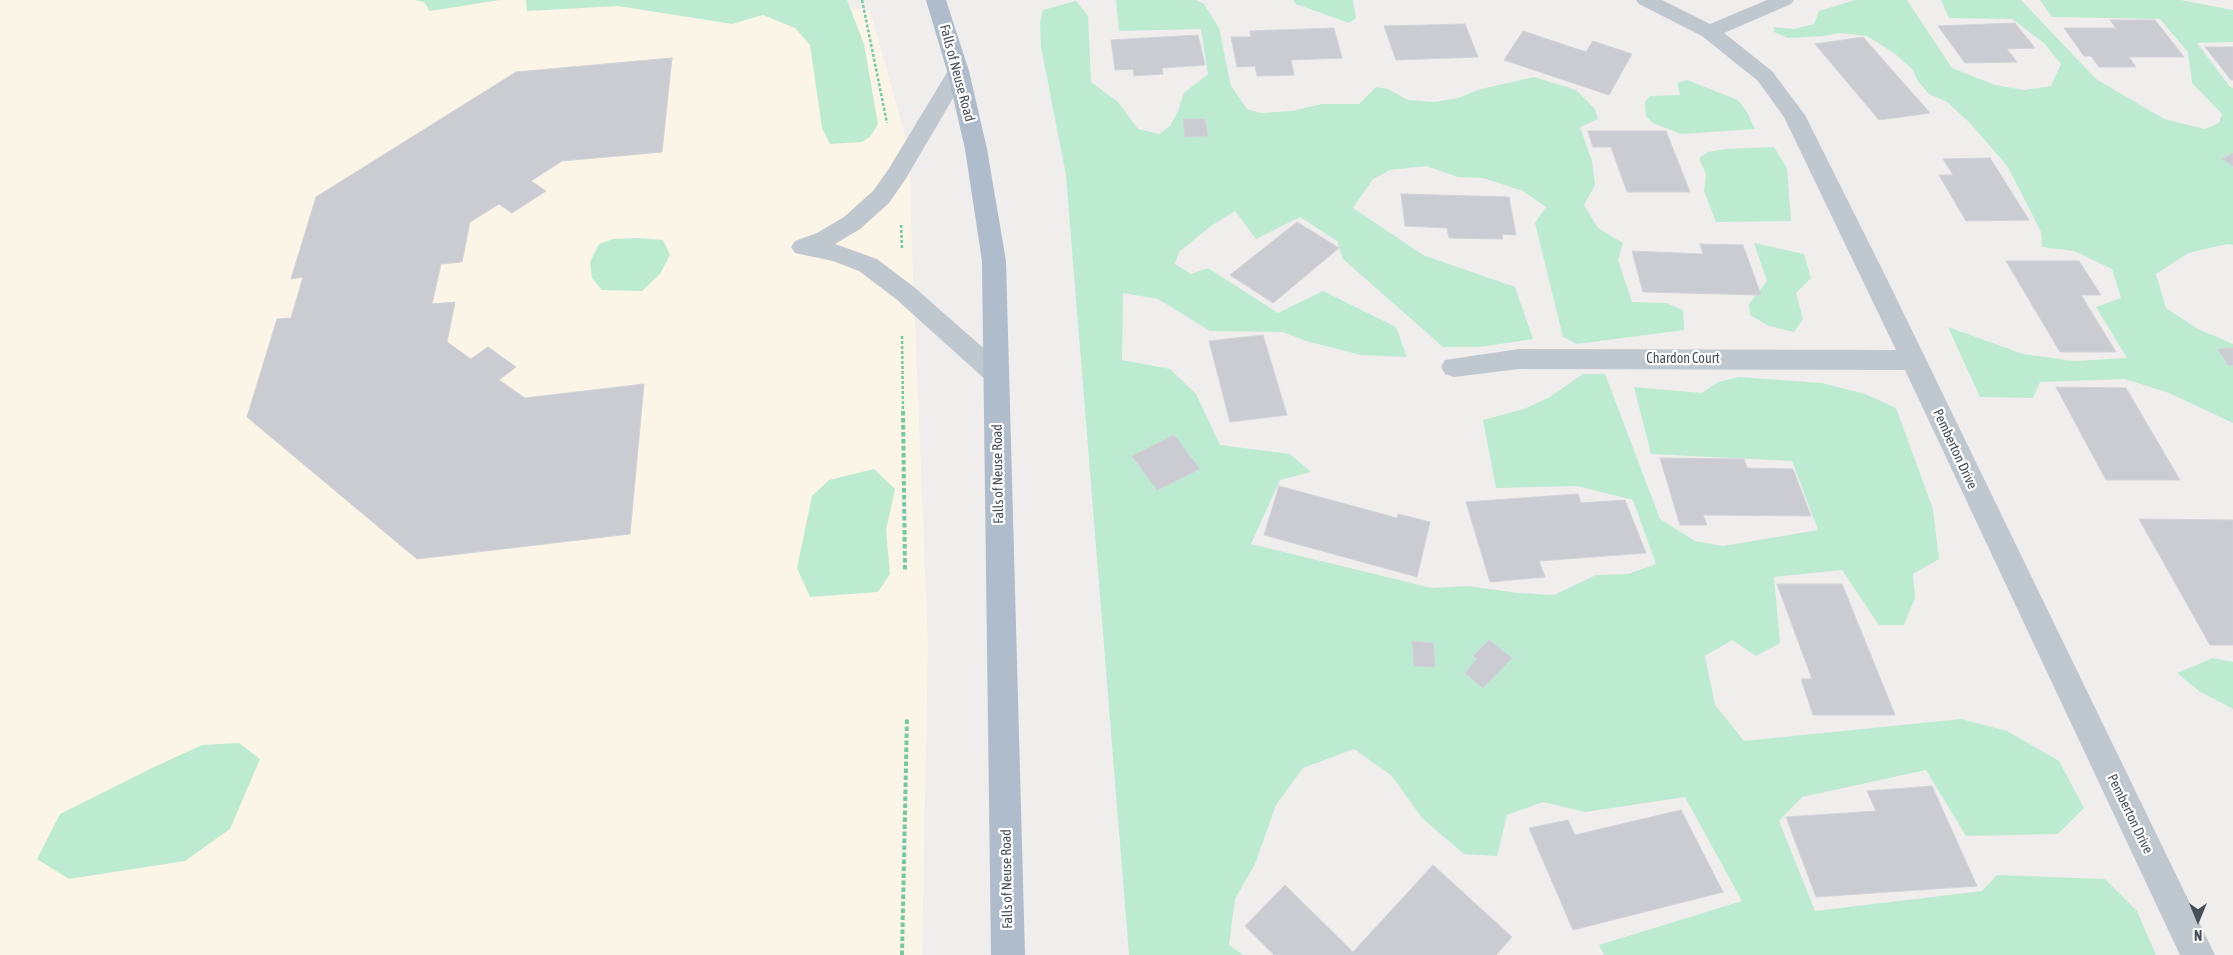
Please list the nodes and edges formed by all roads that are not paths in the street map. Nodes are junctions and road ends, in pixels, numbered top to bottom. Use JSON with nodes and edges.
{"nodes":[{"id":1,"x":936,"y":0,"type":"edge"},
{"id":2,"x":1646,"y":0,"type":"edge"},
{"id":3,"x":1784,"y":0,"type":"edge"},
{"id":4,"x":1710,"y":32,"type":"junction"},
{"id":5,"x":958,"y":71,"type":"junction"},
{"id":6,"x":1913,"y":360,"type":"junction"},
{"id":7,"x":1454,"y":367,"type":"dead end"},
{"id":8,"x":996,"y":374,"type":"junction"},
{"id":9,"x":1008,"y":955,"type":"edge"},
{"id":10,"x":2198,"y":955,"type":"edge"}],
"edges":[{"from":1,"to":5,"type":"main road","name":"Falls of Neuse Road"},
{"from":2,"to":4,"type":"street","name":"Pemberton Drive"},
{"from":3,"to":4,"type":"street"},
{"from":4,"to":6,"type":"street","name":"Pemberton Drive"},
{"from":5,"to":8,"type":"main road","name":"Falls of Neuse Road"},
{"from":5,"to":8,"type":"street"},
{"from":6,"to":7,"type":"street","name":"Chardon Court"},
{"from":6,"to":10,"type":"street","name":"Pemberton Drive"},
{"from":8,"to":9,"type":"main road","name":"Falls of Neuse Road"}]}
